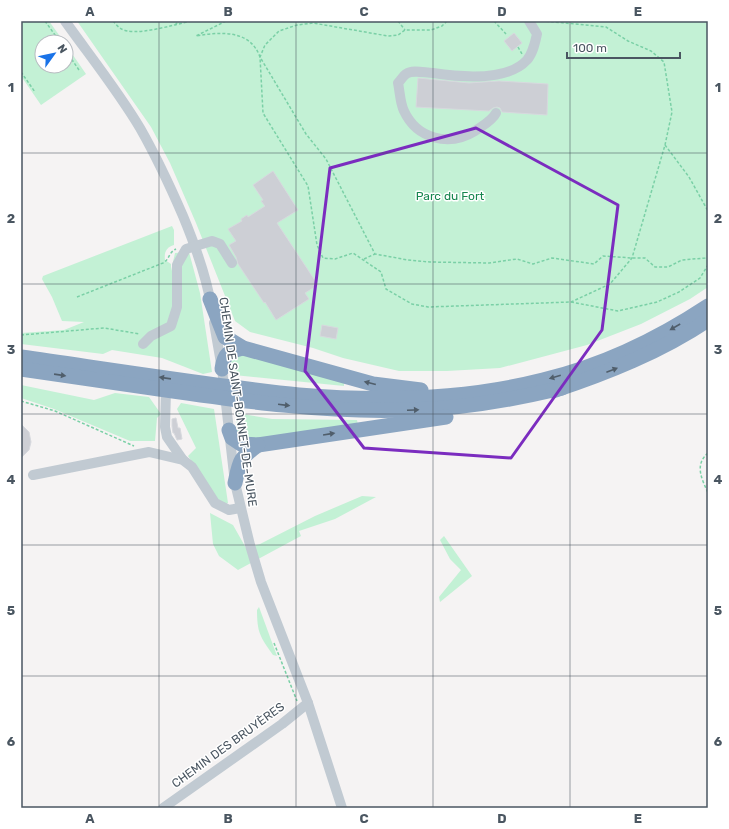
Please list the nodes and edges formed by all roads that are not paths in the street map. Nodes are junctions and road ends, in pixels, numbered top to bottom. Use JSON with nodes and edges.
{"nodes":[{"id":1,"x":65,"y":21,"type":"edge"},
{"id":2,"x":529,"y":21,"type":"edge"},
{"id":3,"x":496,"y":114,"type":"dead end"},
{"id":4,"x":191,"y":248,"type":"junction"},
{"id":5,"x":232,"y":263,"type":"dead end"},
{"id":6,"x":210,"y":299,"type":"junction"},
{"id":7,"x":708,"y":306,"type":"edge"},
{"id":8,"x":708,"y":320,"type":"edge"},
{"id":9,"x":147,"y":340,"type":"road end"},
{"id":10,"x":243,"y":348,"type":"junction"},
{"id":11,"x":21,"y":357,"type":"edge"},
{"id":12,"x":21,"y":369,"type":"edge"},
{"id":13,"x":222,"y":369,"type":"junction"},
{"id":14,"x":562,"y":388,"type":"junction"},
{"id":15,"x":166,"y":390,"type":"junction"},
{"id":16,"x":204,"y":390,"type":"junction"},
{"id":17,"x":244,"y":394,"type":"junction"},
{"id":18,"x":460,"y":395,"type":"junction"},
{"id":19,"x":229,"y":430,"type":"junction"},
{"id":20,"x":258,"y":445,"type":"junction"},
{"id":21,"x":183,"y":460,"type":"junction"},
{"id":22,"x":33,"y":475,"type":"dead end"},
{"id":23,"x":235,"y":483,"type":"junction"},
{"id":24,"x":240,"y":508,"type":"junction"},
{"id":25,"x":308,"y":703,"type":"junction"},
{"id":26,"x":163,"y":808,"type":"edge"},
{"id":27,"x":342,"y":808,"type":"edge"}],
"edges":[{"from":1,"to":4,"type":"street","name":"CHEMIN DE SAINT-BONNET-DE-MURE"},
{"from":2,"to":3,"type":"street"},
{"from":4,"to":5,"type":"street"},
{"from":4,"to":6,"type":"street","name":"CHEMIN DE SAINT-BONNET-DE-MURE"},
{"from":4,"to":9,"type":"street"},
{"from":6,"to":10,"type":"highway"},
{"from":6,"to":13,"type":"street","name":"CHEMIN DE SAINT-BONNET-DE-MURE"},
{"from":7,"to":18,"type":"highway","one_way":true},
{"from":14,"to":8,"type":"highway","one_way":true},
{"from":10,"to":13,"type":"highway"},
{"from":18,"to":10,"type":"highway","one_way":true},
{"from":16,"to":11,"type":"highway","one_way":true},
{"from":12,"to":15,"type":"highway","one_way":true},
{"from":13,"to":19,"type":"street","name":"CHEMIN DE SAINT-BONNET-DE-MURE"},
{"from":17,"to":14,"type":"highway","one_way":true},
{"from":20,"to":14,"type":"highway","one_way":true},
{"from":15,"to":16,"type":"highway"},
{"from":15,"to":21,"type":"street"},
{"from":16,"to":17,"type":"highway"},
{"from":17,"to":18,"type":"highway"},
{"from":19,"to":20,"type":"highway"},
{"from":19,"to":23,"type":"street","name":"CHEMIN DE SAINT-BONNET-DE-MURE"},
{"from":20,"to":23,"type":"highway"},
{"from":21,"to":22,"type":"street"},
{"from":21,"to":24,"type":"street"},
{"from":23,"to":24,"type":"street","name":"CHEMIN DE SAINT-BONNET-DE-MURE"},
{"from":24,"to":25,"type":"street","name":"CHEMIN DE SAINT-BONNET-DE-MURE"},
{"from":25,"to":26,"type":"street","name":"CHEMIN DES BRUYÈRES"},
{"from":25,"to":27,"type":"street","name":"CHEMIN DE SAINT-BONNET-DE-MURE"}]}
